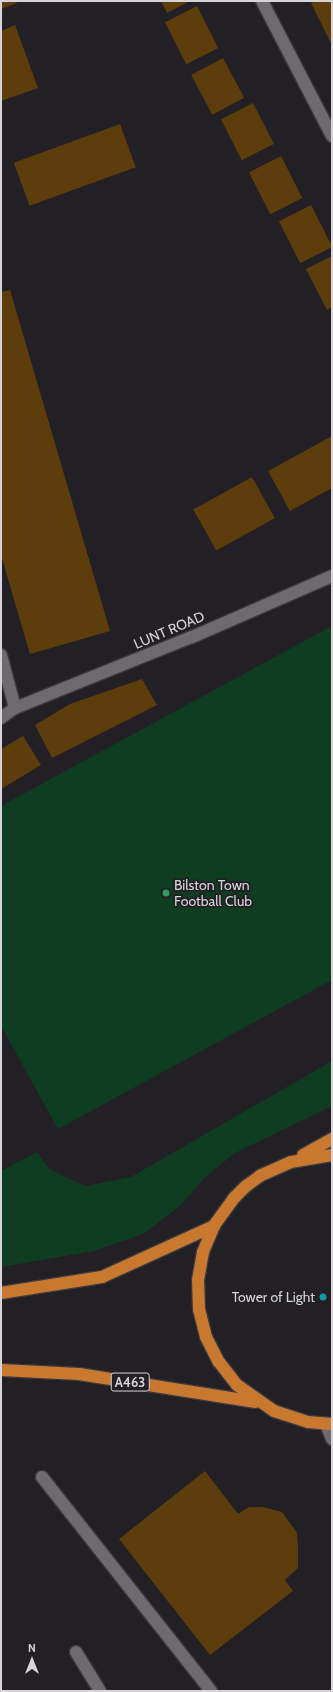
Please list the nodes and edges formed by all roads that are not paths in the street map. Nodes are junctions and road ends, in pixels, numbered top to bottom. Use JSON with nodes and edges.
{"nodes":[{"id":1,"x":262,"y":1,"type":"edge"},
{"id":2,"x":332,"y":136,"type":"edge"},
{"id":3,"x":332,"y":576,"type":"edge"},
{"id":4,"x":1,"y":655,"type":"edge"},
{"id":5,"x":15,"y":708,"type":"junction"},
{"id":6,"x":1,"y":718,"type":"edge"},
{"id":7,"x":332,"y":1139,"type":"edge"},
{"id":8,"x":332,"y":1156,"type":"edge"},
{"id":9,"x":291,"y":1162,"type":"junction"},
{"id":10,"x":214,"y":1226,"type":"junction"},
{"id":11,"x":1,"y":1293,"type":"edge"},
{"id":12,"x":1,"y":1370,"type":"edge"},
{"id":13,"x":259,"y":1403,"type":"junction"},
{"id":14,"x":329,"y":1424,"type":"edge"},
{"id":15,"x":332,"y":1439,"type":"edge"},
{"id":16,"x":42,"y":1477,"type":"dead end"},
{"id":17,"x":76,"y":1652,"type":"dead end"},
{"id":18,"x":100,"y":1691,"type":"edge"},
{"id":19,"x":211,"y":1691,"type":"edge"}],
"edges":[{"from":1,"to":2,"type":"street"},
{"from":3,"to":5,"type":"street","name":"LUNT ROAD"},
{"from":4,"to":5,"type":"street"},
{"from":5,"to":6,"type":"street","name":"LUNT ROAD"},
{"from":7,"to":9,"type":"highway"},
{"from":8,"to":9,"type":"highway"},
{"from":9,"to":10,"type":"highway"},
{"from":10,"to":11,"type":"highway"},
{"from":10,"to":13,"type":"highway"},
{"from":12,"to":13,"type":"highway","number":"A463"},
{"from":13,"to":14,"type":"highway"},
{"from":14,"to":15,"type":"street"},
{"from":16,"to":19,"type":"street"},
{"from":17,"to":18,"type":"street"}]}
